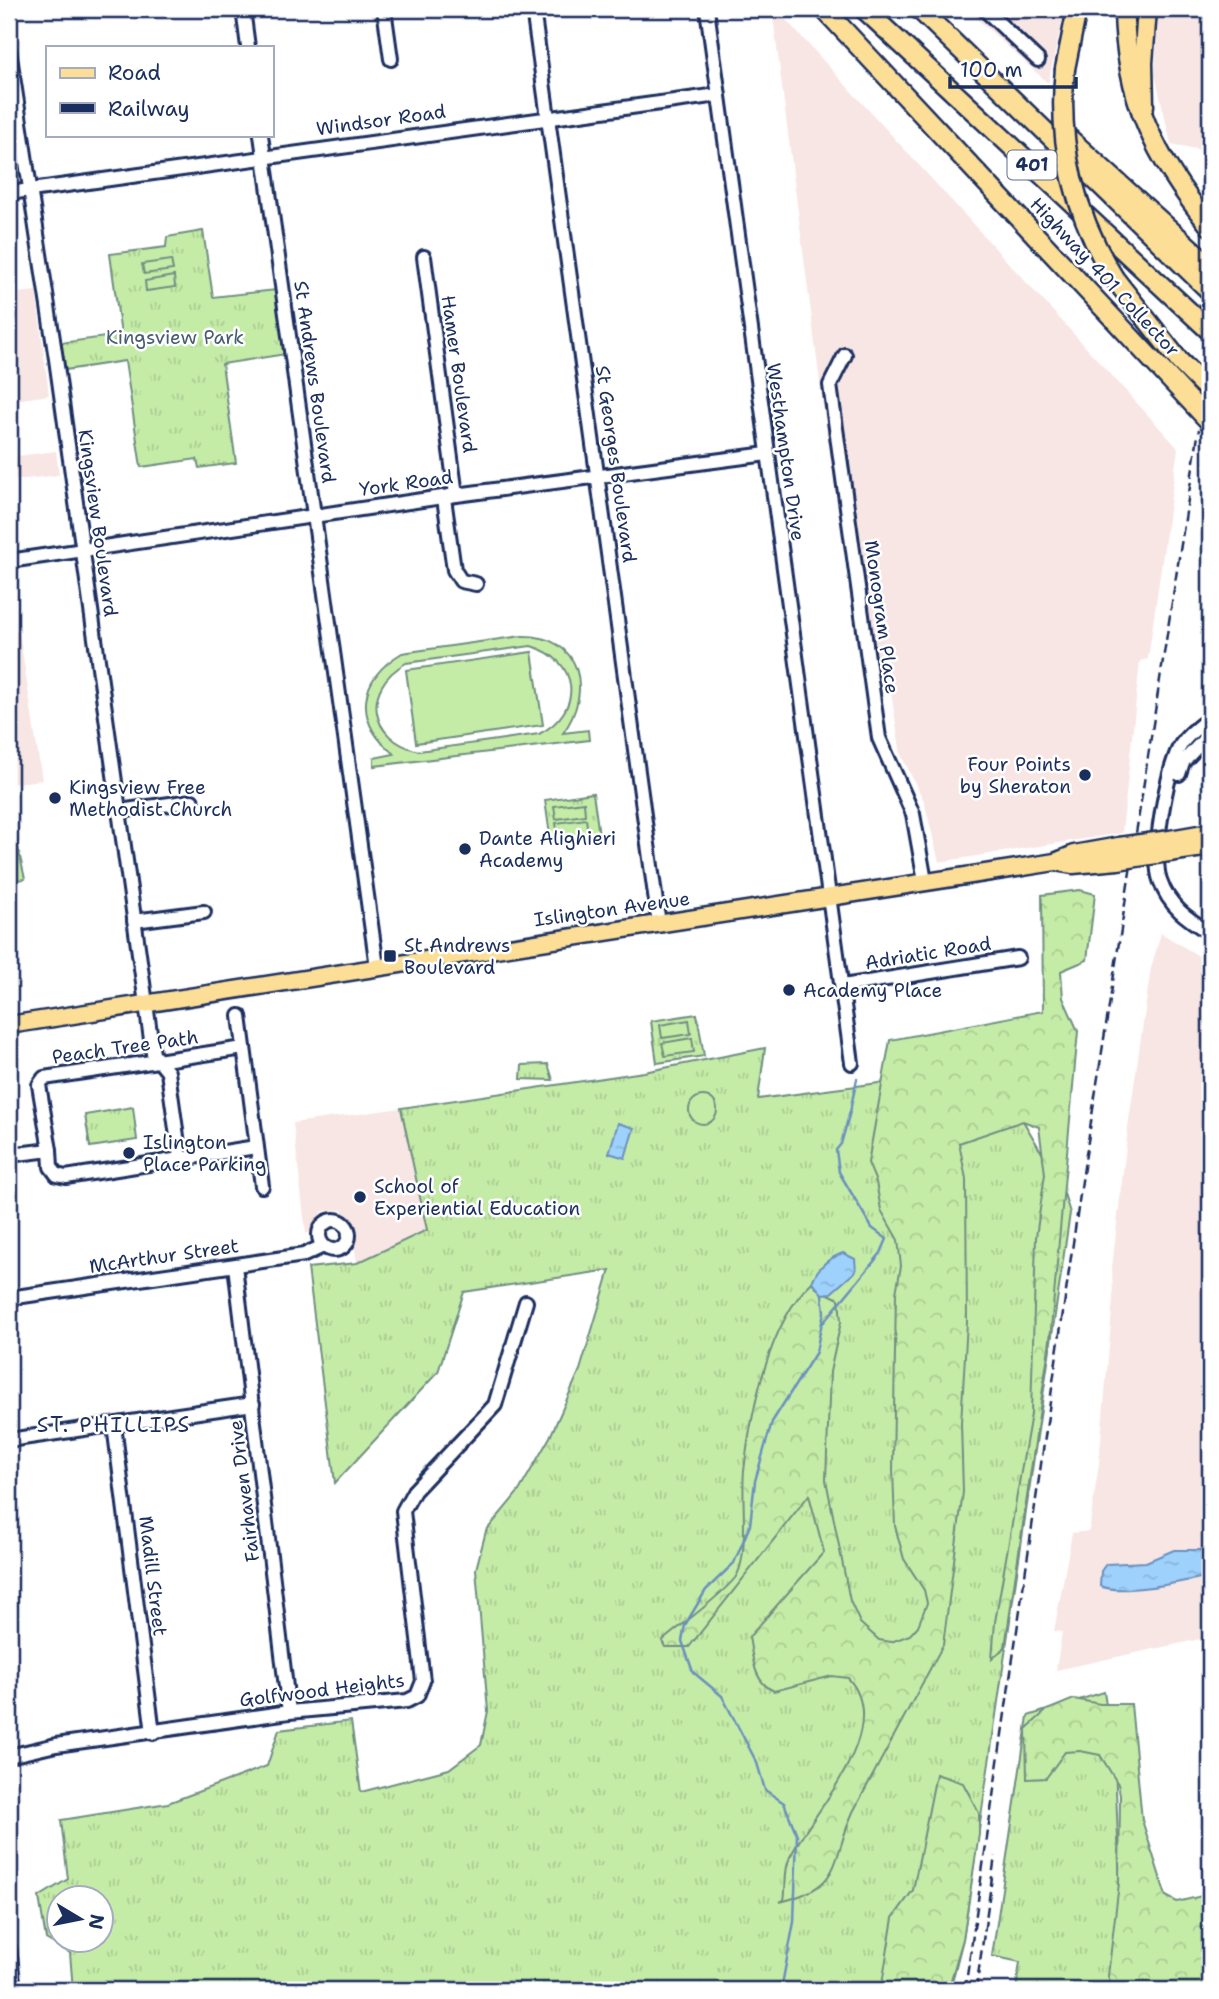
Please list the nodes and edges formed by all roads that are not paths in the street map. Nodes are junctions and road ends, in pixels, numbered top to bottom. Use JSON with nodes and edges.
{"nodes":[{"id":1,"x":243,"y":9,"type":"edge"},
{"id":2,"x":384,"y":9,"type":"edge"},
{"id":3,"x":533,"y":9,"type":"edge"},
{"id":4,"x":707,"y":9,"type":"edge"},
{"id":5,"x":824,"y":9,"type":"edge"},
{"id":6,"x":864,"y":9,"type":"edge"},
{"id":7,"x":919,"y":9,"type":"edge"},
{"id":8,"x":984,"y":9,"type":"edge"},
{"id":9,"x":1077,"y":9,"type":"edge"},
{"id":10,"x":1124,"y":9,"type":"edge"},
{"id":11,"x":1147,"y":9,"type":"edge"},
{"id":12,"x":248,"y":46,"type":"edge"},
{"id":13,"x":9,"y":50,"type":"edge"},
{"id":14,"x":391,"y":58,"type":"dead end"},
{"id":15,"x":1038,"y":60,"type":"dead end"},
{"id":16,"x":718,"y":95,"type":"junction"},
{"id":17,"x":1027,"y":111,"type":"junction"},
{"id":18,"x":548,"y":117,"type":"junction"},
{"id":19,"x":1143,"y":117,"type":"junction"},
{"id":20,"x":261,"y":136,"type":"edge"},
{"id":21,"x":264,"y":156,"type":"junction"},
{"id":22,"x":31,"y":190,"type":"junction"},
{"id":23,"x":9,"y":193,"type":"edge"},
{"id":24,"x":1210,"y":226,"type":"edge"},
{"id":25,"x":424,"y":257,"type":"dead end"},
{"id":26,"x":1210,"y":266,"type":"edge"},
{"id":27,"x":1210,"y":291,"type":"edge"},
{"id":28,"x":1210,"y":331,"type":"edge"},
{"id":29,"x":1173,"y":350,"type":"junction"},
{"id":30,"x":845,"y":355,"type":"dead end"},
{"id":31,"x":1210,"y":379,"type":"edge"},
{"id":32,"x":1210,"y":392,"type":"edge"},
{"id":33,"x":1210,"y":422,"type":"edge"},
{"id":34,"x":767,"y":454,"type":"junction"},
{"id":35,"x":598,"y":479,"type":"junction"},
{"id":36,"x":450,"y":496,"type":"junction"},
{"id":37,"x":314,"y":516,"type":"junction"},
{"id":38,"x":82,"y":550,"type":"junction"},
{"id":39,"x":9,"y":561,"type":"edge"},
{"id":40,"x":476,"y":584,"type":"dead end"},
{"id":41,"x":1210,"y":719,"type":"edge"},
{"id":42,"x":1210,"y":733,"type":"edge"},
{"id":43,"x":192,"y":801,"type":"dead end"},
{"id":44,"x":119,"y":811,"type":"junction"},
{"id":45,"x":1210,"y":832,"type":"edge"},
{"id":46,"x":1166,"y":841,"type":"junction"},
{"id":47,"x":1210,"y":847,"type":"edge"},
{"id":48,"x":1210,"y":857,"type":"edge"},
{"id":49,"x":925,"y":881,"type":"junction"},
{"id":50,"x":828,"y":900,"type":"junction"},
{"id":51,"x":204,"y":912,"type":"dead end"},
{"id":52,"x":134,"y":921,"type":"junction"},
{"id":53,"x":659,"y":924,"type":"junction"},
{"id":54,"x":1210,"y":933,"type":"edge"},
{"id":55,"x":1018,"y":958,"type":"dead end"},
{"id":56,"x":377,"y":967,"type":"junction"},
{"id":57,"x":843,"y":986,"type":"junction"},
{"id":58,"x":147,"y":1002,"type":"junction"},
{"id":59,"x":240,"y":1016,"type":"dead end"},
{"id":60,"x":9,"y":1026,"type":"edge"},
{"id":61,"x":244,"y":1048,"type":"junction"},
{"id":62,"x":158,"y":1063,"type":"junction"},
{"id":63,"x":852,"y":1063,"type":"dead end"},
{"id":64,"x":256,"y":1147,"type":"junction"},
{"id":65,"x":50,"y":1150,"type":"junction"},
{"id":66,"x":9,"y":1155,"type":"edge"},
{"id":67,"x":180,"y":1158,"type":"junction"},
{"id":68,"x":262,"y":1186,"type":"dead end"},
{"id":69,"x":323,"y":1246,"type":"dead end"},
{"id":70,"x":235,"y":1266,"type":"junction"},
{"id":71,"x":9,"y":1298,"type":"edge"},
{"id":72,"x":526,"y":1302,"type":"dead end"},
{"id":73,"x":253,"y":1404,"type":"junction"},
{"id":74,"x":114,"y":1425,"type":"junction"},
{"id":75,"x":9,"y":1440,"type":"edge"},
{"id":76,"x":289,"y":1712,"type":"junction"},
{"id":77,"x":153,"y":1733,"type":"junction"},
{"id":78,"x":9,"y":1756,"type":"edge"},
{"id":79,"x":9,"y":1947,"type":"edge"},
{"id":80,"x":14,"y":1990,"type":"edge"}],
"edges":[{"from":1,"to":12,"type":"street"},
{"from":2,"to":14,"type":"street"},
{"from":3,"to":18,"type":"street","name":"St Georges Boulevard"},
{"from":4,"to":16,"type":"street","name":"Westhampton Drive"},
{"from":5,"to":33,"type":"highway","name":"Highway 401 Collector","number":"401"},
{"from":6,"to":28,"type":"highway","number":"401"},
{"from":7,"to":17,"type":"highway","number":"401"},
{"from":8,"to":15,"type":"street"},
{"from":9,"to":29,"type":"highway","bridge":true},
{"from":10,"to":19,"type":"highway"},
{"from":11,"to":19,"type":"highway"},
{"from":13,"to":22,"type":"street","name":"Kingsview Boulevard"},
{"from":16,"to":18,"type":"street","name":"Windsor Road"},
{"from":16,"to":34,"type":"street","name":"Westhampton Drive"},
{"from":17,"to":26,"type":"highway","number":"401"},
{"from":17,"to":27,"type":"highway","number":"401"},
{"from":18,"to":21,"type":"street","name":"Windsor Road"},
{"from":18,"to":35,"type":"street","name":"St Georges Boulevard"},
{"from":19,"to":24,"type":"highway"},
{"from":20,"to":21,"type":"street","name":"St Andrews Boulevard"},
{"from":21,"to":22,"type":"street","name":"Windsor Road"},
{"from":21,"to":37,"type":"street","name":"St Andrews Boulevard"},
{"from":22,"to":23,"type":"street","name":"Windsor Road"},
{"from":22,"to":38,"type":"street","name":"Kingsview Boulevard"},
{"from":25,"to":36,"type":"street","name":"Hamer Boulevard"},
{"from":29,"to":31,"type":"highway"},
{"from":29,"to":32,"type":"highway"},
{"from":30,"to":49,"type":"street","name":"Monogram Place"},
{"from":34,"to":35,"type":"street","name":"York Road"},
{"from":34,"to":50,"type":"street","name":"Westhampton Drive"},
{"from":35,"to":36,"type":"street","name":"York Road"},
{"from":35,"to":53,"type":"street","name":"St Georges Boulevard"},
{"from":36,"to":37,"type":"street","name":"York Road"},
{"from":36,"to":40,"type":"street","name":"Hamer Boulevard"},
{"from":37,"to":38,"type":"street","name":"York Road"},
{"from":37,"to":56,"type":"street","name":"St Andrews Boulevard"},
{"from":38,"to":39,"type":"street","name":"York Road"},
{"from":38,"to":44,"type":"street","name":"Kingsview Boulevard"},
{"from":41,"to":46,"type":"street"},
{"from":42,"to":46,"type":"street"},
{"from":43,"to":44,"type":"street"},
{"from":44,"to":52,"type":"street","name":"Kingsview Boulevard"},
{"from":45,"to":46,"type":"main road","name":"Islington Avenue"},
{"from":46,"to":47,"type":"main road","name":"Islington Avenue"},
{"from":46,"to":48,"type":"main road"},
{"from":46,"to":49,"type":"main road","name":"Islington Avenue","bridge":true},
{"from":46,"to":54,"type":"street"},
{"from":49,"to":50,"type":"main road","name":"Islington Avenue"},
{"from":50,"to":53,"type":"main road","name":"Islington Avenue"},
{"from":50,"to":57,"type":"street","name":"Westhampton Drive"},
{"from":51,"to":52,"type":"street"},
{"from":52,"to":58,"type":"street","name":"Kingsview Boulevard"},
{"from":53,"to":56,"type":"main road","name":"Islington Avenue"},
{"from":55,"to":57,"type":"street","name":"Adriatic Road"},
{"from":56,"to":58,"type":"main road","name":"Islington Avenue"},
{"from":57,"to":63,"type":"street","name":"Westhampton Drive"},
{"from":58,"to":60,"type":"main road","name":"Islington Avenue"},
{"from":58,"to":62,"type":"street","name":"Kingsview Boulevard"},
{"from":59,"to":61,"type":"street"},
{"from":61,"to":62,"type":"street","name":"Peach Tree Path"},
{"from":61,"to":64,"type":"street"},
{"from":62,"to":65,"type":"street","name":"Peach Tree Path"},
{"from":62,"to":67,"type":"street","name":"Kingsview Boulevard"},
{"from":64,"to":67,"type":"street"},
{"from":64,"to":68,"type":"street"},
{"from":65,"to":66,"type":"street"},
{"from":65,"to":67,"type":"street"},
{"from":69,"to":70,"type":"street","name":"McArthur Street"},
{"from":70,"to":71,"type":"street","name":"McArthur Street"},
{"from":70,"to":73,"type":"street","name":"Fairhaven Drive"},
{"from":72,"to":76,"type":"street","name":"Golfwood Heights"},
{"from":73,"to":74,"type":"street"},
{"from":73,"to":76,"type":"street","name":"Fairhaven Drive"},
{"from":74,"to":75,"type":"street"},
{"from":74,"to":77,"type":"street","name":"Madill Street"},
{"from":76,"to":77,"type":"street","name":"Golfwood Heights"},
{"from":77,"to":78,"type":"street","name":"Golfwood Heights"},
{"from":79,"to":80,"type":"street"}]}
